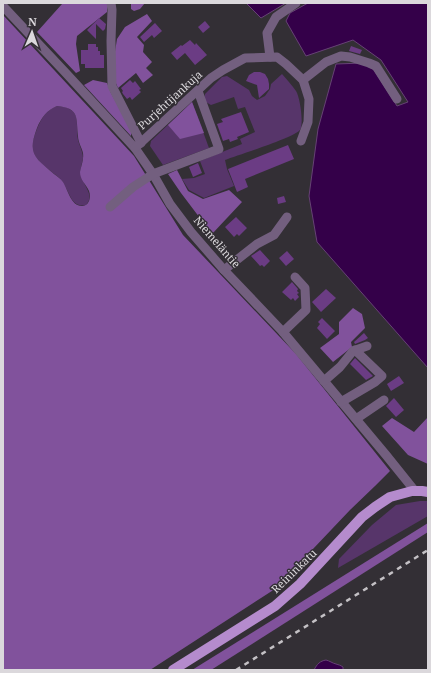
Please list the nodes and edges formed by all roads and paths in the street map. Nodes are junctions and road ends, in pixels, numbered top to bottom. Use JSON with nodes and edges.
{"nodes":[{"id":1,"x":111,"y":3,"type":"edge"},
{"id":2,"x":296,"y":3,"type":"edge"},
{"id":3,"x":3,"y":6,"type":"edge"},
{"id":4,"x":270,"y":57,"type":"junction"},
{"id":5,"x":303,"y":80,"type":"junction"},
{"id":6,"x":198,"y":91,"type":"junction"},
{"id":7,"x":397,"y":99,"type":"dead end"},
{"id":8,"x":301,"y":141,"type":"dead end"},
{"id":9,"x":138,"y":146,"type":"junction"},
{"id":10,"x":152,"y":174,"type":"junction"},
{"id":11,"x":110,"y":207,"type":"dead end"},
{"id":12,"x":287,"y":217,"type":"dead end"},
{"id":13,"x":224,"y":270,"type":"junction"},
{"id":14,"x":295,"y":277,"type":"dead end"},
{"id":15,"x":283,"y":332,"type":"junction"},
{"id":16,"x":367,"y":346,"type":"dead end"},
{"id":17,"x":355,"y":350,"type":"junction"},
{"id":18,"x":324,"y":381,"type":"junction"},
{"id":19,"x":384,"y":400,"type":"dead end"},
{"id":20,"x":341,"y":402,"type":"junction"},
{"id":21,"x":356,"y":419,"type":"junction"},
{"id":22,"x":415,"y":491,"type":"junction"},
{"id":23,"x":428,"y":492,"type":"edge"},
{"id":24,"x":173,"y":670,"type":"edge"}],
"edges":[{"from":1,"to":9,"type":"street"},
{"from":2,"to":4,"type":"street"},
{"from":3,"to":9,"type":"street","name":"Niemeläntie"},
{"from":4,"to":5,"type":"street"},
{"from":4,"to":6,"type":"street","name":"Purjehtijankuja"},
{"from":5,"to":7,"type":"street"},
{"from":5,"to":8,"type":"street"},
{"from":6,"to":9,"type":"street","name":"Purjehtijankuja"},
{"from":6,"to":10,"type":"street"},
{"from":9,"to":10,"type":"street","name":"Niemeläntie"},
{"from":10,"to":11,"type":"street"},
{"from":10,"to":13,"type":"street","name":"Niemeläntie"},
{"from":12,"to":13,"type":"street"},
{"from":13,"to":15,"type":"street","name":"Niemeläntie"},
{"from":14,"to":15,"type":"street"},
{"from":15,"to":18,"type":"street","name":"Niemeläntie"},
{"from":16,"to":17,"type":"street"},
{"from":17,"to":18,"type":"street"},
{"from":17,"to":20,"type":"street"},
{"from":18,"to":20,"type":"street","name":"Niemeläntie"},
{"from":19,"to":21,"type":"street"},
{"from":20,"to":21,"type":"street","name":"Niemeläntie"},
{"from":21,"to":22,"type":"street","name":"Niemeläntie"},
{"from":22,"to":23,"type":"main road","name":"Reininkatu"},
{"from":22,"to":24,"type":"main road","name":"Reininkatu"}]}
